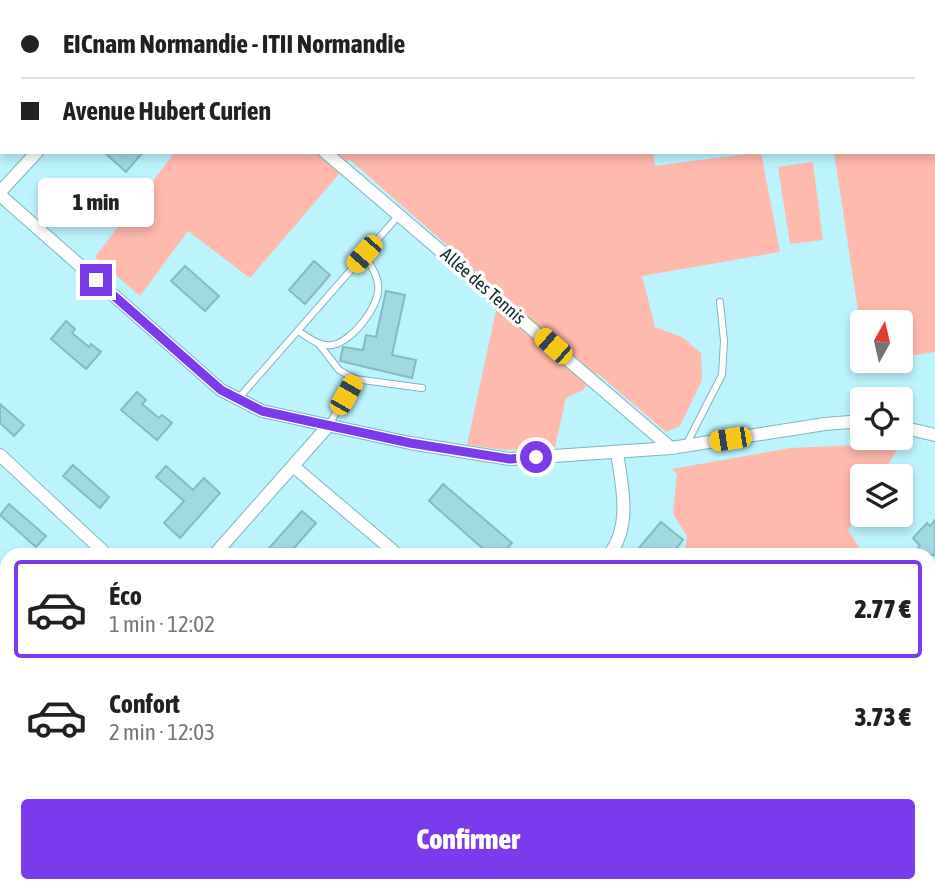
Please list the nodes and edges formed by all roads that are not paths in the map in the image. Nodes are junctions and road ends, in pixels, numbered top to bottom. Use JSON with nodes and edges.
{"nodes":[{"id":1,"x":35,"y":154,"type":"edge"},
{"id":2,"x":327,"y":154,"type":"edge"},
{"id":3,"x":0,"y":194,"type":"edge"},
{"id":4,"x":399,"y":215,"type":"junction"},
{"id":5,"x":364,"y":254,"type":"junction"},
{"id":6,"x":720,"y":302,"type":"dead end"},
{"id":7,"x":298,"y":331,"type":"junction"},
{"id":8,"x":319,"y":344,"type":"junction"},
{"id":9,"x":355,"y":379,"type":"junction"},
{"id":10,"x":422,"y":388,"type":"dead end"},
{"id":11,"x":237,"y":400,"type":"junction"},
{"id":12,"x":850,"y":423,"type":"edge"},
{"id":13,"x":329,"y":425,"type":"junction"},
{"id":14,"x":913,"y":430,"type":"edge"},
{"id":15,"x":933,"y":436,"type":"edge"},
{"id":16,"x":685,"y":446,"type":"junction"},
{"id":17,"x":671,"y":448,"type":"junction"},
{"id":18,"x":617,"y":452,"type":"junction"},
{"id":19,"x":0,"y":455,"type":"edge"},
{"id":20,"x":293,"y":466,"type":"junction"},
{"id":21,"x":100,"y":548,"type":"edge"},
{"id":22,"x":220,"y":548,"type":"edge"},
{"id":23,"x":390,"y":548,"type":"edge"},
{"id":24,"x":614,"y":548,"type":"edge"}],
"edges":[{"from":1,"to":3,"type":"street"},
{"from":2,"to":4,"type":"street","name":"Allée des Tennis"},
{"from":3,"to":11,"type":"street"},
{"from":4,"to":5,"type":"lane"},
{"from":4,"to":17,"type":"street","name":"Allée des Tennis"},
{"from":5,"to":7,"type":"lane"},
{"from":5,"to":8,"type":"lane"},
{"from":6,"to":16,"type":"lane"},
{"from":7,"to":8,"type":"lane"},
{"from":7,"to":11,"type":"lane"},
{"from":8,"to":9,"type":"lane"},
{"from":9,"to":10,"type":"lane"},
{"from":9,"to":13,"type":"lane"},
{"from":11,"to":13,"type":"street"},
{"from":12,"to":16,"type":"street"},
{"from":13,"to":18,"type":"street"},
{"from":13,"to":20,"type":"street"},
{"from":14,"to":15,"type":"street"},
{"from":16,"to":17,"type":"street"},
{"from":17,"to":18,"type":"street"},
{"from":18,"to":24,"type":"street"},
{"from":19,"to":21,"type":"street"},
{"from":20,"to":22,"type":"street"},
{"from":20,"to":23,"type":"street"}]}
